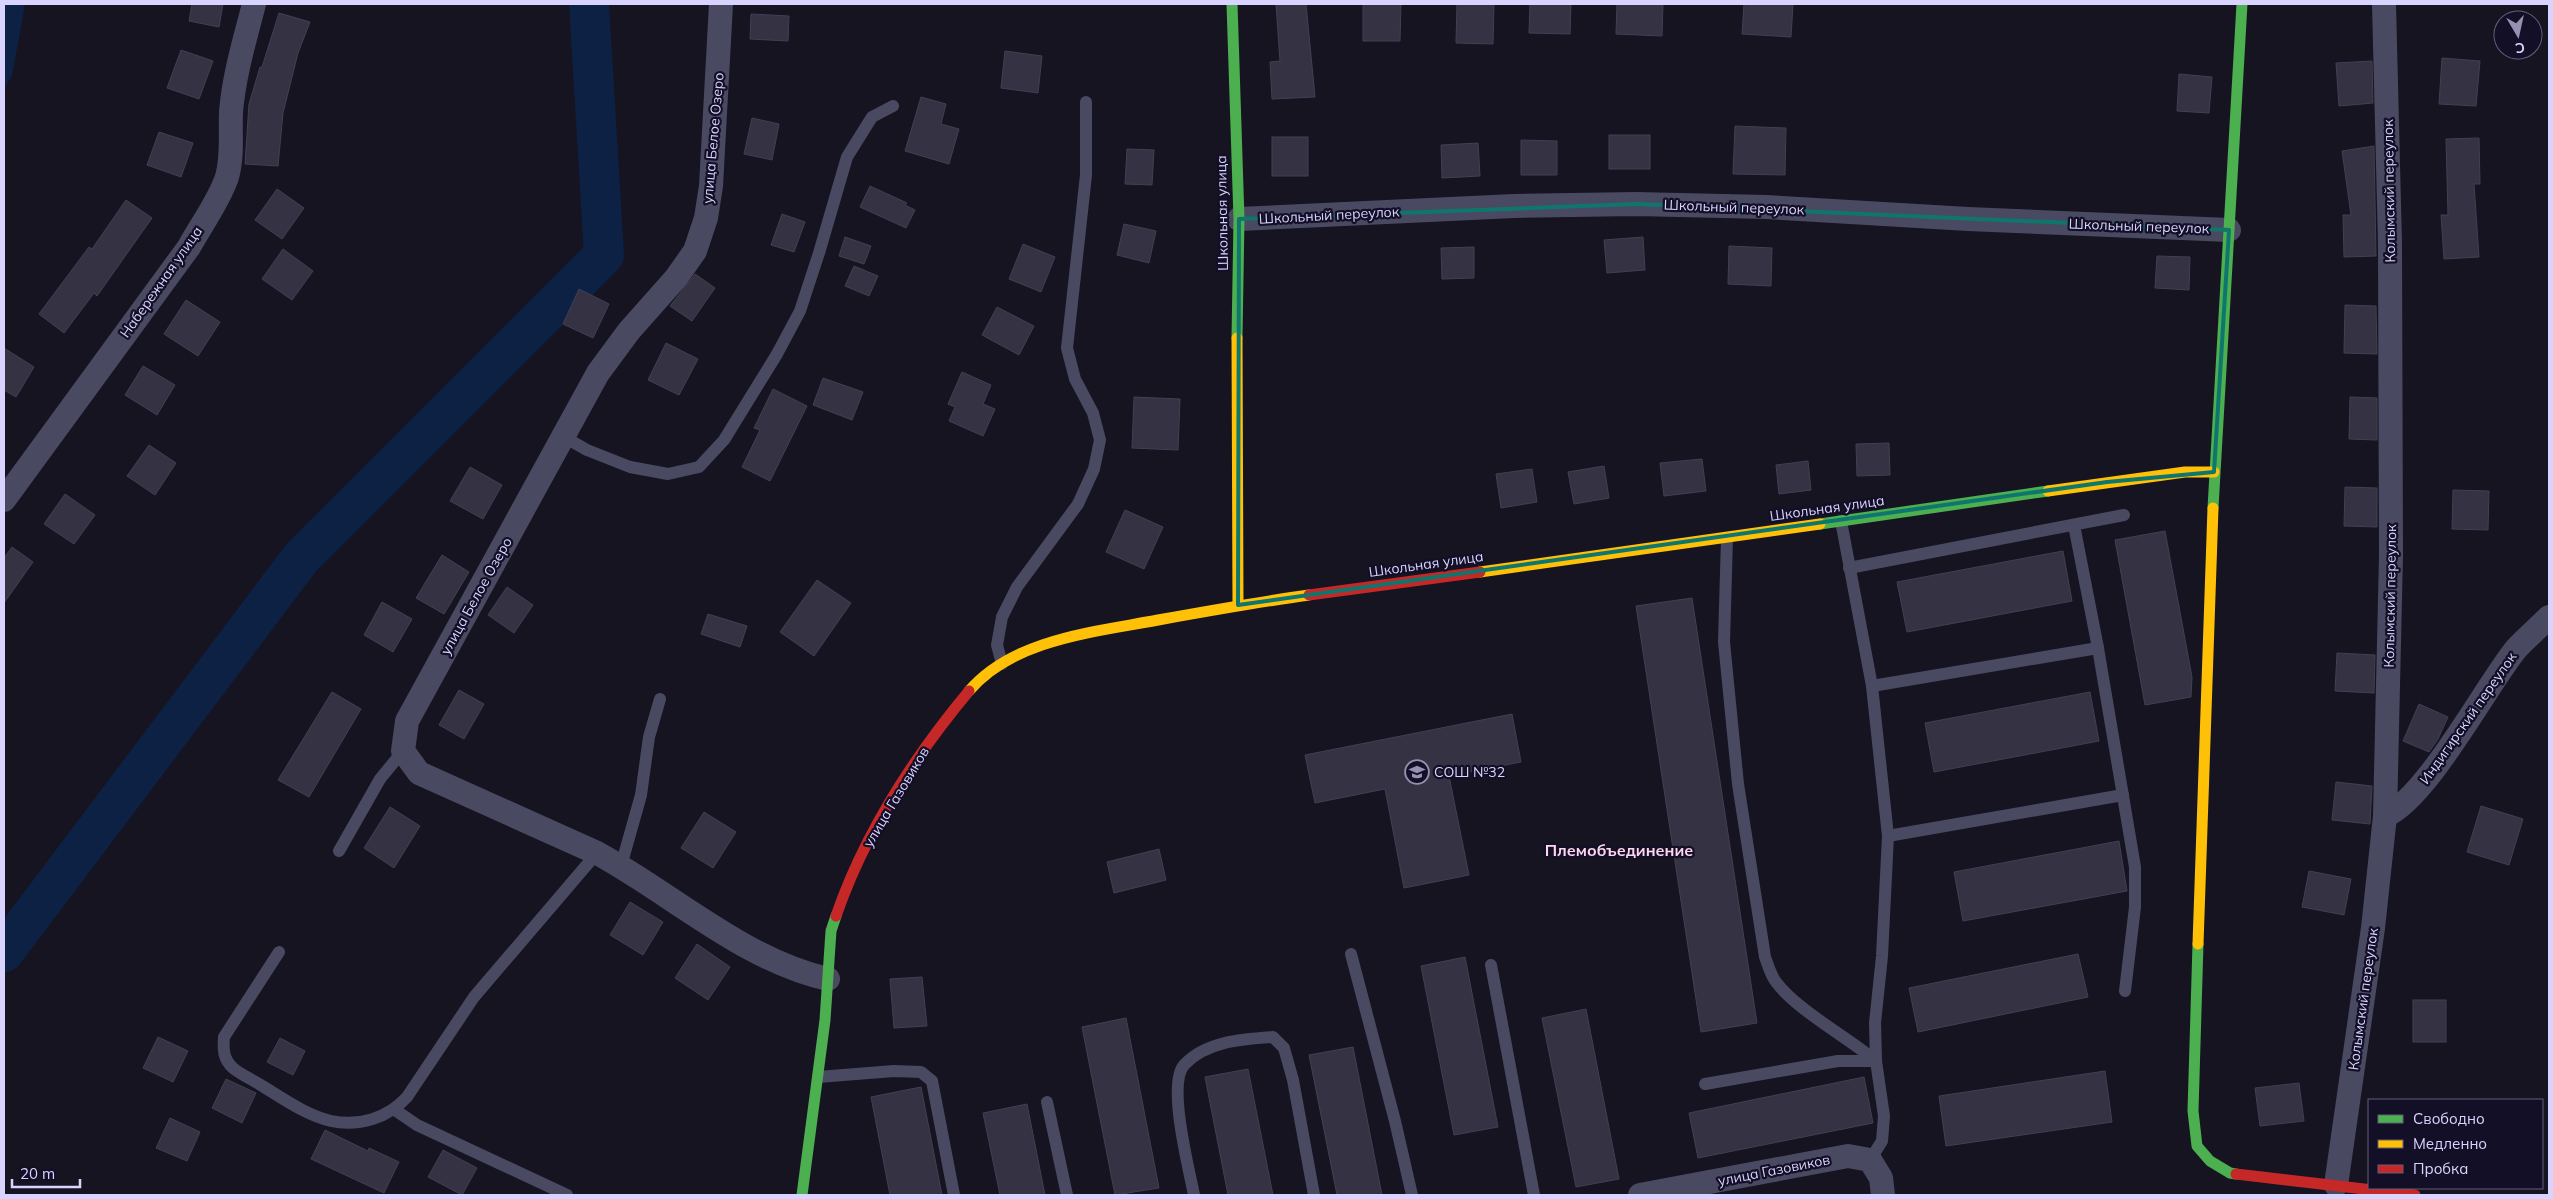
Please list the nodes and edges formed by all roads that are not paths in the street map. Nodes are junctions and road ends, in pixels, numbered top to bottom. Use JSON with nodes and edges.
{"nodes":[{"id":1,"x":254,"y":4,"type":"edge"},
{"id":2,"x":721,"y":4,"type":"edge"},
{"id":3,"x":1232,"y":4,"type":"edge"},
{"id":4,"x":2242,"y":4,"type":"edge"},
{"id":5,"x":2384,"y":4,"type":"edge"},
{"id":6,"x":1086,"y":102,"type":"dead end"},
{"id":7,"x":893,"y":106,"type":"dead end"},
{"id":8,"x":1239,"y":219,"type":"junction"},
{"id":9,"x":2229,"y":230,"type":"junction"},
{"id":10,"x":564,"y":437,"type":"junction"},
{"id":11,"x":2214,"y":472,"type":"junction"},
{"id":12,"x":4,"y":500,"type":"edge"},
{"id":13,"x":2124,"y":515,"type":"dead end"},
{"id":14,"x":1841,"y":521,"type":"junction"},
{"id":15,"x":2074,"y":525,"type":"junction"},
{"id":16,"x":1727,"y":538,"type":"junction"},
{"id":17,"x":1849,"y":568,"type":"junction"},
{"id":18,"x":1238,"y":605,"type":"junction"},
{"id":19,"x":2549,"y":617,"type":"edge"},
{"id":20,"x":2098,"y":648,"type":"junction"},
{"id":21,"x":1002,"y":664,"type":"junction"},
{"id":22,"x":1872,"y":686,"type":"junction"},
{"id":23,"x":660,"y":699,"type":"dead end"},
{"id":24,"x":403,"y":751,"type":"junction"},
{"id":25,"x":2123,"y":795,"type":"junction"},
{"id":26,"x":2386,"y":816,"type":"junction"},
{"id":27,"x":1888,"y":836,"type":"junction"},
{"id":28,"x":339,"y":851,"type":"dead end"},
{"id":29,"x":597,"y":853,"type":"junction"},
{"id":30,"x":621,"y":866,"type":"junction"},
{"id":31,"x":279,"y":952,"type":"dead end"},
{"id":32,"x":1351,"y":954,"type":"dead end"},
{"id":33,"x":1491,"y":965,"type":"dead end"},
{"id":34,"x":828,"y":979,"type":"junction"},
{"id":35,"x":2125,"y":991,"type":"dead end"},
{"id":36,"x":1876,"y":1061,"type":"junction"},
{"id":37,"x":818,"y":1077,"type":"junction"},
{"id":38,"x":1705,"y":1084,"type":"dead end"},
{"id":39,"x":1047,"y":1102,"type":"dead end"},
{"id":40,"x":395,"y":1110,"type":"junction"},
{"id":41,"x":1870,"y":1160,"type":"junction"},
{"id":42,"x":2336,"y":1185,"type":"junction"},
{"id":43,"x":567,"y":1195,"type":"edge"},
{"id":44,"x":802,"y":1195,"type":"edge"},
{"id":45,"x":954,"y":1195,"type":"edge"},
{"id":46,"x":1067,"y":1195,"type":"edge"},
{"id":47,"x":1194,"y":1195,"type":"edge"},
{"id":48,"x":1314,"y":1195,"type":"edge"},
{"id":49,"x":1412,"y":1195,"type":"edge"},
{"id":50,"x":1534,"y":1195,"type":"edge"},
{"id":51,"x":1640,"y":1195,"type":"edge"},
{"id":52,"x":1883,"y":1195,"type":"edge"},
{"id":53,"x":2415,"y":1195,"type":"edge"}],
"edges":[{"from":1,"to":12,"type":"street","name":"Набережная улица"},
{"from":2,"to":10,"type":"street","name":"улица Белое Озеро"},
{"from":3,"to":8,"type":"street","name":"Школьная улица"},
{"from":4,"to":9,"type":"street"},
{"from":5,"to":26,"type":"street","name":"Колымский переулок"},
{"from":6,"to":21,"type":"lane"},
{"from":7,"to":10,"type":"lane"},
{"from":8,"to":9,"type":"street","name":"Школьный переулок"},
{"from":8,"to":18,"type":"street","name":"Школьная улица"},
{"from":9,"to":11,"type":"street"},
{"from":10,"to":24,"type":"street","name":"улица Белое Озеро"},
{"from":11,"to":14,"type":"street","name":"Школьная улица"},
{"from":11,"to":42,"type":"street"},
{"from":13,"to":15,"type":"lane"},
{"from":14,"to":16,"type":"street","name":"Школьная улица"},
{"from":14,"to":17,"type":"lane"},
{"from":15,"to":17,"type":"lane"},
{"from":15,"to":20,"type":"lane"},
{"from":16,"to":18,"type":"street","name":"Школьная улица"},
{"from":16,"to":36,"type":"lane"},
{"from":17,"to":22,"type":"lane"},
{"from":18,"to":21,"type":"street","name":"улица Газовиков"},
{"from":19,"to":26,"type":"street","name":"Индигирский переулок"},
{"from":20,"to":22,"type":"lane"},
{"from":20,"to":25,"type":"lane"},
{"from":21,"to":34,"type":"street","name":"улица Газовиков"},
{"from":22,"to":27,"type":"lane"},
{"from":23,"to":30,"type":"lane"},
{"from":24,"to":28,"type":"lane"},
{"from":24,"to":29,"type":"street"},
{"from":25,"to":27,"type":"lane"},
{"from":25,"to":35,"type":"lane"},
{"from":26,"to":42,"type":"street","name":"Колымский переулок"},
{"from":27,"to":36,"type":"lane"},
{"from":29,"to":30,"type":"street"},
{"from":29,"to":40,"type":"lane"},
{"from":30,"to":34,"type":"street"},
{"from":31,"to":40,"type":"lane"},
{"from":32,"to":49,"type":"lane"},
{"from":33,"to":50,"type":"lane"},
{"from":34,"to":37,"type":"street","name":"улица Газовиков"},
{"from":36,"to":38,"type":"lane"},
{"from":36,"to":41,"type":"lane"},
{"from":37,"to":44,"type":"street","name":"улица Газовиков"},
{"from":37,"to":45,"type":"lane"},
{"from":39,"to":46,"type":"lane"},
{"from":40,"to":43,"type":"lane"},
{"from":41,"to":51,"type":"street","name":"улица Газовиков"},
{"from":41,"to":52,"type":"street"},
{"from":42,"to":53,"type":"street"},
{"from":47,"to":48,"type":"lane"}]}
